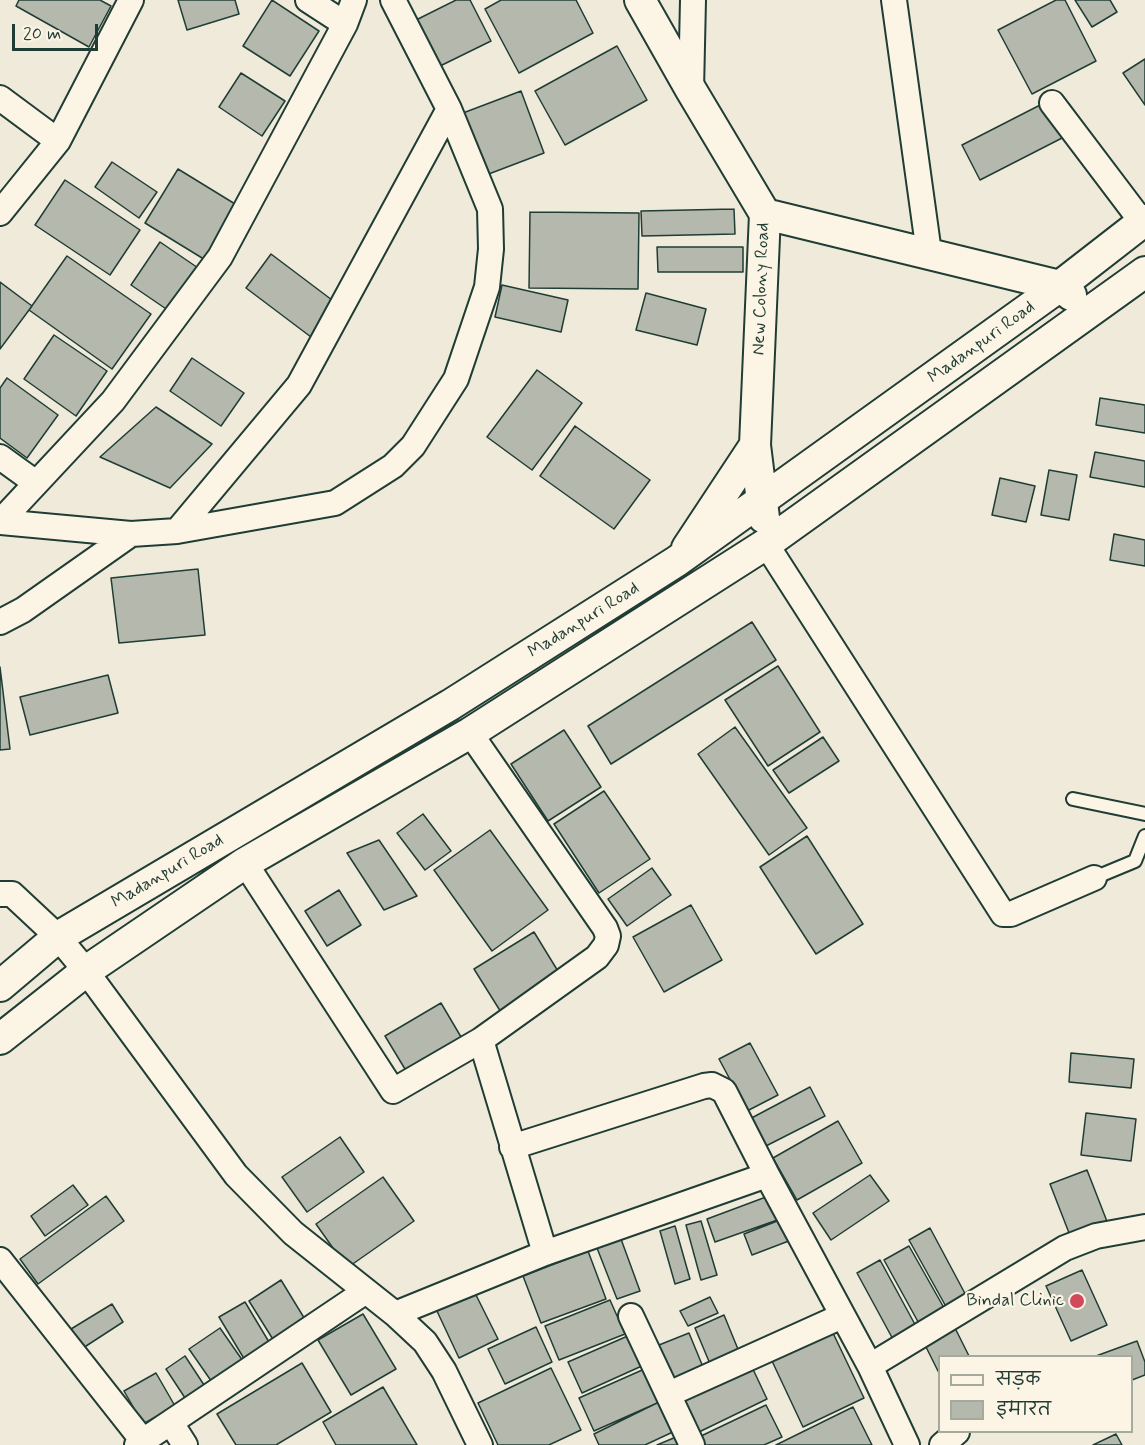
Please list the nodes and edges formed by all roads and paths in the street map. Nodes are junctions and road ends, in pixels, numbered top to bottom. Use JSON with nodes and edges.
{"nodes":[{"id":1,"x":131,"y":0,"type":"edge"},
{"id":2,"x":308,"y":0,"type":"edge"},
{"id":3,"x":354,"y":0,"type":"edge"},
{"id":4,"x":393,"y":0,"type":"edge"},
{"id":5,"x":640,"y":0,"type":"edge"},
{"id":6,"x":693,"y":0,"type":"edge"},
{"id":7,"x":894,"y":0,"type":"edge"},
{"id":8,"x":345,"y":24,"type":"junction"},
{"id":9,"x":691,"y":90,"type":"junction"},
{"id":10,"x":0,"y":98,"type":"edge"},
{"id":11,"x":1052,"y":103,"type":"dead end"},
{"id":12,"x":449,"y":109,"type":"junction"},
{"id":13,"x":58,"y":141,"type":"junction"},
{"id":14,"x":0,"y":213,"type":"edge"},
{"id":15,"x":765,"y":213,"type":"junction"},
{"id":16,"x":1144,"y":221,"type":"edge"},
{"id":17,"x":929,"y":253,"type":"junction"},
{"id":18,"x":1145,"y":272,"type":"edge"},
{"id":19,"x":1060,"y":286,"type":"junction"},
{"id":20,"x":1089,"y":311,"type":"junction"},
{"id":21,"x":755,"y":445,"type":"junction"},
{"id":22,"x":0,"y":457,"type":"edge"},
{"id":23,"x":36,"y":483,"type":"junction"},
{"id":24,"x":763,"y":502,"type":"junction"},
{"id":25,"x":0,"y":522,"type":"edge"},
{"id":26,"x":177,"y":531,"type":"junction"},
{"id":27,"x":131,"y":534,"type":"junction"},
{"id":28,"x":766,"y":544,"type":"junction"},
{"id":29,"x":678,"y":561,"type":"junction"},
{"id":30,"x":0,"y":622,"type":"edge"},
{"id":31,"x":470,"y":733,"type":"junction"},
{"id":32,"x":1073,"y":799,"type":"dead end"},
{"id":33,"x":1145,"y":814,"type":"edge"},
{"id":34,"x":1145,"y":836,"type":"edge"},
{"id":35,"x":244,"y":863,"type":"junction"},
{"id":36,"x":1094,"y":878,"type":"joint"},
{"id":37,"x":0,"y":894,"type":"edge"},
{"id":38,"x":58,"y":937,"type":"junction"},
{"id":39,"x":86,"y":971,"type":"junction"},
{"id":40,"x":0,"y":986,"type":"edge"},
{"id":41,"x":0,"y":1039,"type":"edge"},
{"id":42,"x":481,"y":1040,"type":"junction"},
{"id":43,"x":512,"y":1147,"type":"junction"},
{"id":44,"x":767,"y":1175,"type":"junction"},
{"id":45,"x":1145,"y":1227,"type":"edge"},
{"id":46,"x":545,"y":1253,"type":"junction"},
{"id":47,"x":0,"y":1260,"type":"edge"},
{"id":48,"x":366,"y":1291,"type":"junction"},
{"id":49,"x":394,"y":1314,"type":"junction"},
{"id":50,"x":631,"y":1316,"type":"dead end"},
{"id":51,"x":842,"y":1316,"type":"junction"},
{"id":52,"x":870,"y":1366,"type":"junction"},
{"id":53,"x":669,"y":1394,"type":"junction"},
{"id":54,"x":171,"y":1423,"type":"junction"},
{"id":55,"x":955,"y":1433,"type":"edge"},
{"id":56,"x":140,"y":1443,"type":"edge"},
{"id":57,"x":185,"y":1445,"type":"edge"},
{"id":58,"x":480,"y":1445,"type":"edge"},
{"id":59,"x":692,"y":1445,"type":"edge"},
{"id":60,"x":907,"y":1445,"type":"edge"},
{"id":61,"x":942,"y":1445,"type":"edge"}],
"edges":[{"from":1,"to":13,"type":"street"},
{"from":2,"to":8,"type":"street"},
{"from":3,"to":8,"type":"street"},
{"from":4,"to":12,"type":"street"},
{"from":5,"to":9,"type":"street","name":"New Colony Road"},
{"from":6,"to":9,"type":"street"},
{"from":7,"to":17,"type":"street"},
{"from":8,"to":23,"type":"street"},
{"from":9,"to":15,"type":"street","name":"New Colony Road"},
{"from":10,"to":13,"type":"street"},
{"from":11,"to":16,"type":"street"},
{"from":12,"to":26,"type":"street"},
{"from":12,"to":26,"type":"street"},
{"from":13,"to":14,"type":"street"},
{"from":15,"to":17,"type":"street"},
{"from":15,"to":21,"type":"street","name":"New Colony Road"},
{"from":16,"to":19,"type":"street","name":"Madanpuri Road"},
{"from":17,"to":19,"type":"street"},
{"from":18,"to":20,"type":"street","name":"Madanpuri Road"},
{"from":19,"to":20,"type":"street"},
{"from":19,"to":24,"type":"street","name":"Madanpuri Road"},
{"from":20,"to":28,"type":"street","name":"Madanpuri Road"},
{"from":21,"to":24,"type":"street","name":"New Colony Road"},
{"from":21,"to":29,"type":"street"},
{"from":22,"to":23,"type":"street"},
{"from":23,"to":25,"type":"street"},
{"from":24,"to":28,"type":"street","name":"New Colony Road"},
{"from":24,"to":29,"type":"street","name":"Madanpuri Road"},
{"from":25,"to":27,"type":"street"},
{"from":26,"to":27,"type":"street"},
{"from":27,"to":30,"type":"street"},
{"from":28,"to":31,"type":"street","name":"Madanpuri Road"},
{"from":28,"to":36,"type":"street"},
{"from":29,"to":38,"type":"street","name":"Madanpuri Road"},
{"from":31,"to":35,"type":"street","name":"Madanpuri Road"},
{"from":31,"to":42,"type":"street"},
{"from":32,"to":33,"type":"lane"},
{"from":34,"to":36,"type":"lane"},
{"from":35,"to":39,"type":"street","name":"Madanpuri Road"},
{"from":35,"to":42,"type":"street"},
{"from":37,"to":38,"type":"street"},
{"from":38,"to":39,"type":"street"},
{"from":38,"to":40,"type":"street","name":"Madanpuri Road"},
{"from":39,"to":41,"type":"street","name":"Madanpuri Road"},
{"from":39,"to":48,"type":"street"},
{"from":42,"to":43,"type":"street"},
{"from":43,"to":44,"type":"street"},
{"from":43,"to":46,"type":"street"},
{"from":44,"to":46,"type":"street"},
{"from":44,"to":51,"type":"street"},
{"from":45,"to":52,"type":"street"},
{"from":46,"to":49,"type":"street"},
{"from":47,"to":56,"type":"street"},
{"from":48,"to":49,"type":"street"},
{"from":48,"to":54,"type":"street"},
{"from":49,"to":58,"type":"street"},
{"from":50,"to":53,"type":"street"},
{"from":51,"to":52,"type":"street"},
{"from":51,"to":53,"type":"street"},
{"from":52,"to":60,"type":"street"},
{"from":53,"to":59,"type":"street"},
{"from":54,"to":56,"type":"street"},
{"from":54,"to":57,"type":"street"},
{"from":55,"to":61,"type":"street"}]}
